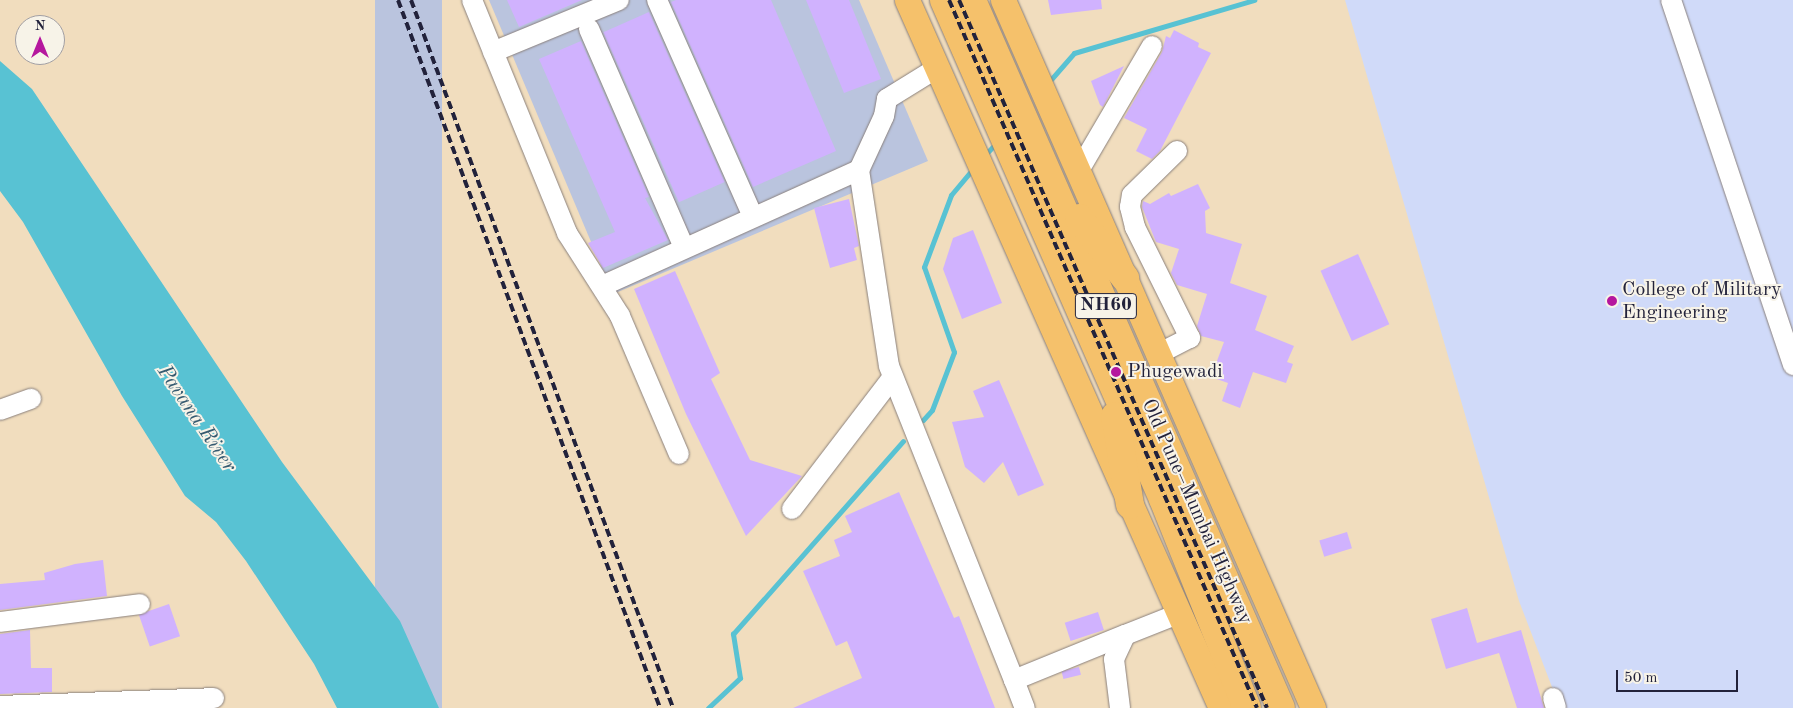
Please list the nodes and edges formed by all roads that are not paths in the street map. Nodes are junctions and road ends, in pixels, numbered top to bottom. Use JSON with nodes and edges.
{"nodes":[{"id":1,"x":472,"y":0,"type":"edge"},
{"id":2,"x":619,"y":0,"type":"edge"},
{"id":3,"x":657,"y":0,"type":"edge"},
{"id":4,"x":907,"y":0,"type":"edge"},
{"id":5,"x":944,"y":0,"type":"edge"},
{"id":6,"x":972,"y":0,"type":"edge"},
{"id":7,"x":1003,"y":0,"type":"edge"},
{"id":8,"x":1671,"y":0,"type":"edge"},
{"id":9,"x":589,"y":29,"type":"dead end"},
{"id":10,"x":1152,"y":46,"type":"dead end"},
{"id":11,"x":493,"y":52,"type":"junction"},
{"id":12,"x":937,"y":68,"type":"junction"},
{"id":13,"x":1177,"y":151,"type":"dead end"},
{"id":14,"x":859,"y":170,"type":"junction"},
{"id":15,"x":1078,"y":172,"type":"junction"},
{"id":16,"x":1052,"y":183,"type":"junction"},
{"id":17,"x":753,"y":217,"type":"junction"},
{"id":18,"x":684,"y":247,"type":"junction"},
{"id":19,"x":1125,"y":278,"type":"junction"},
{"id":20,"x":602,"y":286,"type":"junction"},
{"id":21,"x":1158,"y":354,"type":"junction"},
{"id":22,"x":1793,"y":365,"type":"edge"},
{"id":23,"x":1109,"y":375,"type":"junction"},
{"id":24,"x":893,"y":377,"type":"junction"},
{"id":25,"x":31,"y":400,"type":"dead end"},
{"id":26,"x":0,"y":410,"type":"edge"},
{"id":27,"x":679,"y":454,"type":"dead end"},
{"id":28,"x":1130,"y":506,"type":"junction"},
{"id":29,"x":792,"y":509,"type":"dead end"},
{"id":30,"x":140,"y":604,"type":"dead end"},
{"id":31,"x":1178,"y":614,"type":"junction"},
{"id":32,"x":0,"y":622,"type":"edge"},
{"id":33,"x":1125,"y":635,"type":"junction"},
{"id":34,"x":1014,"y":680,"type":"junction"},
{"id":35,"x":214,"y":698,"type":"dead end"},
{"id":36,"x":179,"y":704,"type":"edge"},
{"id":37,"x":140,"y":705,"type":"edge"},
{"id":38,"x":0,"y":706,"type":"edge"},
{"id":39,"x":1025,"y":708,"type":"edge"},
{"id":40,"x":1120,"y":708,"type":"edge"},
{"id":41,"x":1221,"y":708,"type":"edge"},
{"id":42,"x":1247,"y":708,"type":"edge"},
{"id":43,"x":1282,"y":708,"type":"edge"},
{"id":44,"x":1313,"y":708,"type":"edge"}],
"edges":[{"from":1,"to":11,"type":"street"},
{"from":2,"to":11,"type":"street"},
{"from":3,"to":17,"type":"street"},
{"from":4,"to":12,"type":"main road"},
{"from":5,"to":23,"type":"highway","name":"Old Pune–Mumbai Highway","number":"NH60"},
{"from":6,"to":16,"type":"highway","name":"Old Pune–Mumbai Highway","number":"NH60"},
{"from":7,"to":15,"type":"main road"},
{"from":8,"to":22,"type":"street"},
{"from":9,"to":18,"type":"street"},
{"from":10,"to":15,"type":"street"},
{"from":11,"to":20,"type":"street"},
{"from":12,"to":14,"type":"street"},
{"from":12,"to":28,"type":"main road"},
{"from":13,"to":21,"type":"street"},
{"from":14,"to":17,"type":"street"},
{"from":14,"to":24,"type":"street"},
{"from":15,"to":19,"type":"main road"},
{"from":16,"to":19,"type":"highway"},
{"from":16,"to":43,"type":"highway","name":"Old Pune–Mumbai Highway","number":"NH60"},
{"from":17,"to":18,"type":"street"},
{"from":18,"to":20,"type":"street"},
{"from":19,"to":21,"type":"main road"},
{"from":20,"to":27,"type":"street"},
{"from":21,"to":44,"type":"main road"},
{"from":23,"to":28,"type":"highway"},
{"from":23,"to":42,"type":"highway","name":"Old Pune–Mumbai Highway","number":"NH60"},
{"from":24,"to":29,"type":"street"},
{"from":24,"to":34,"type":"street"},
{"from":25,"to":26,"type":"street"},
{"from":28,"to":31,"type":"main road"},
{"from":30,"to":32,"type":"street"},
{"from":31,"to":33,"type":"street"},
{"from":31,"to":41,"type":"main road"},
{"from":33,"to":34,"type":"street"},
{"from":33,"to":40,"type":"street"},
{"from":34,"to":39,"type":"street"},
{"from":35,"to":36,"type":"street"},
{"from":36,"to":37,"type":"street"},
{"from":37,"to":38,"type":"street"}]}
